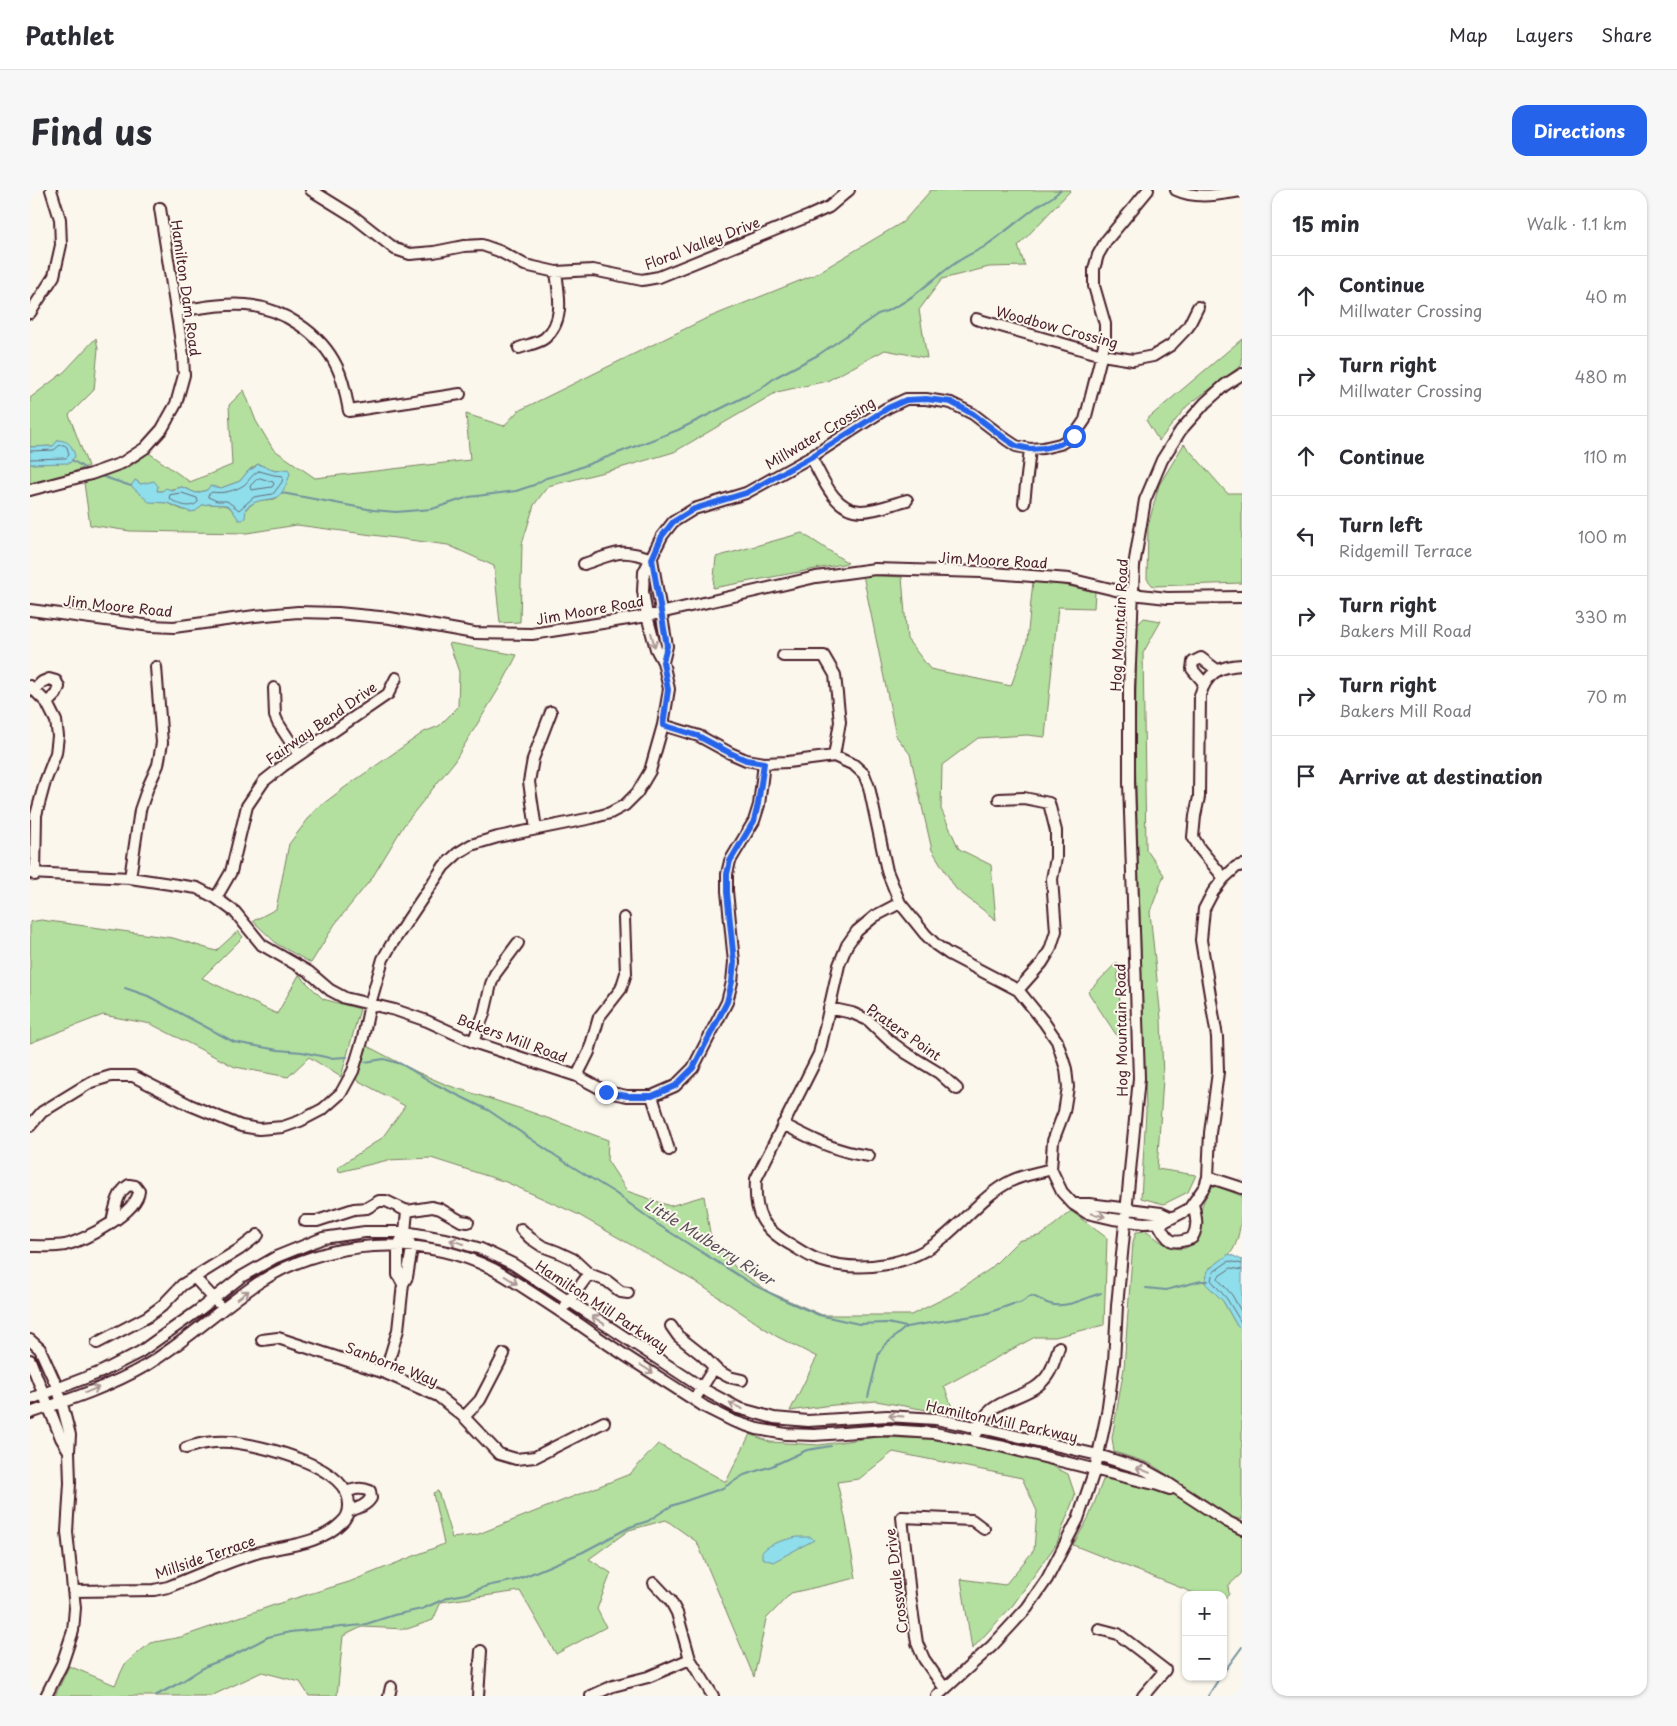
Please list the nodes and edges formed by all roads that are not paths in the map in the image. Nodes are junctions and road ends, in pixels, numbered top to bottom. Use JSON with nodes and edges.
{"nodes":[{"id":1,"x":51,"y":190,"type":"edge"},
{"id":2,"x":311,"y":190,"type":"edge"},
{"id":3,"x":849,"y":190,"type":"edge"},
{"id":4,"x":1148,"y":190,"type":"edge"},
{"id":5,"x":1176,"y":190,"type":"edge"},
{"id":6,"x":1242,"y":191,"type":"edge"},
{"id":7,"x":160,"y":208,"type":"dead end"},
{"id":8,"x":556,"y":272,"type":"junction"},
{"id":9,"x":1198,"y":307,"type":"dead end"},
{"id":10,"x":177,"y":311,"type":"junction"},
{"id":11,"x":30,"y":312,"type":"edge"},
{"id":12,"x":976,"y":319,"type":"dead end"},
{"id":13,"x":520,"y":348,"type":"dead end"},
{"id":14,"x":1102,"y":354,"type":"junction"},
{"id":15,"x":1242,"y":374,"type":"edge"},
{"id":16,"x":460,"y":394,"type":"dead end"},
{"id":17,"x":1030,"y":449,"type":"junction"},
{"id":18,"x":811,"y":457,"type":"junction"},
{"id":19,"x":30,"y":490,"type":"edge"},
{"id":20,"x":907,"y":500,"type":"dead end"},
{"id":21,"x":1024,"y":503,"type":"dead end"},
{"id":22,"x":652,"y":559,"type":"junction"},
{"id":23,"x":584,"y":564,"type":"dead end"},
{"id":24,"x":1132,"y":594,"type":"junction"},
{"id":25,"x":1242,"y":597,"type":"edge"},
{"id":26,"x":30,"y":610,"type":"edge"},
{"id":27,"x":661,"y":612,"type":"junction"},
{"id":28,"x":647,"y":616,"type":"junction"},
{"id":29,"x":783,"y":656,"type":"dead end"},
{"id":30,"x":663,"y":662,"type":"junction"},
{"id":31,"x":1242,"y":665,"type":"edge"},
{"id":32,"x":156,"y":668,"type":"dead end"},
{"id":33,"x":1217,"y":670,"type":"junction"},
{"id":34,"x":396,"y":678,"type":"dead end"},
{"id":35,"x":1204,"y":683,"type":"junction"},
{"id":36,"x":32,"y":688,"type":"edge"},
{"id":37,"x":274,"y":688,"type":"dead end"},
{"id":38,"x":47,"y":703,"type":"junction"},
{"id":39,"x":551,"y":712,"type":"dead end"},
{"id":40,"x":663,"y":725,"type":"junction"},
{"id":41,"x":299,"y":755,"type":"junction"},
{"id":42,"x":834,"y":756,"type":"junction"},
{"id":43,"x":764,"y":763,"type":"junction"},
{"id":44,"x":999,"y":799,"type":"dead end"},
{"id":45,"x":536,"y":829,"type":"junction"},
{"id":46,"x":1242,"y":865,"type":"edge"},
{"id":47,"x":32,"y":874,"type":"edge"},
{"id":48,"x":130,"y":878,"type":"junction"},
{"id":49,"x":1224,"y":878,"type":"junction"},
{"id":50,"x":216,"y":898,"type":"junction"},
{"id":51,"x":900,"y":903,"type":"junction"},
{"id":52,"x":624,"y":918,"type":"dead end"},
{"id":53,"x":518,"y":944,"type":"dead end"},
{"id":54,"x":1018,"y":990,"type":"junction"},
{"id":55,"x":370,"y":1004,"type":"junction"},
{"id":56,"x":829,"y":1008,"type":"junction"},
{"id":57,"x":473,"y":1042,"type":"junction"},
{"id":58,"x":577,"y":1076,"type":"junction"},
{"id":59,"x":957,"y":1089,"type":"dead end"},
{"id":60,"x":652,"y":1096,"type":"junction"},
{"id":61,"x":783,"y":1124,"type":"junction"},
{"id":62,"x":30,"y":1126,"type":"edge"},
{"id":63,"x":669,"y":1150,"type":"dead end"},
{"id":64,"x":869,"y":1156,"type":"dead end"},
{"id":65,"x":1051,"y":1169,"type":"junction"},
{"id":66,"x":1208,"y":1177,"type":"junction"},
{"id":67,"x":1242,"y":1188,"type":"edge"},
{"id":68,"x":1073,"y":1204,"type":"junction"},
{"id":69,"x":1193,"y":1204,"type":"junction"},
{"id":70,"x":1127,"y":1208,"type":"junction"},
{"id":71,"x":407,"y":1211,"type":"junction"},
{"id":72,"x":1172,"y":1218,"type":"junction"},
{"id":73,"x":305,"y":1221,"type":"dead end"},
{"id":74,"x":1125,"y":1221,"type":"junction"},
{"id":75,"x":112,"y":1222,"type":"dead end"},
{"id":76,"x":468,"y":1222,"type":"dead end"},
{"id":77,"x":1158,"y":1223,"type":"junction"},
{"id":78,"x":521,"y":1229,"type":"dead end"},
{"id":79,"x":405,"y":1232,"type":"junction"},
{"id":80,"x":258,"y":1235,"type":"dead end"},
{"id":81,"x":30,"y":1246,"type":"edge"},
{"id":82,"x":398,"y":1246,"type":"junction"},
{"id":83,"x":412,"y":1248,"type":"junction"},
{"id":84,"x":589,"y":1274,"type":"junction"},
{"id":85,"x":194,"y":1277,"type":"junction"},
{"id":86,"x":403,"y":1284,"type":"junction"},
{"id":87,"x":628,"y":1293,"type":"dead end"},
{"id":88,"x":214,"y":1298,"type":"junction"},
{"id":89,"x":569,"y":1301,"type":"junction"},
{"id":90,"x":223,"y":1310,"type":"junction"},
{"id":91,"x":562,"y":1313,"type":"junction"},
{"id":92,"x":671,"y":1326,"type":"dead end"},
{"id":93,"x":30,"y":1340,"type":"edge"},
{"id":94,"x":262,"y":1340,"type":"dead end"},
{"id":95,"x":96,"y":1343,"type":"dead end"},
{"id":96,"x":1058,"y":1347,"type":"dead end"},
{"id":97,"x":504,"y":1354,"type":"dead end"},
{"id":98,"x":30,"y":1360,"type":"edge"},
{"id":99,"x":714,"y":1368,"type":"junction"},
{"id":100,"x":385,"y":1373,"type":"junction"},
{"id":101,"x":742,"y":1380,"type":"dead end"},
{"id":102,"x":702,"y":1388,"type":"junction"},
{"id":103,"x":58,"y":1389,"type":"junction"},
{"id":104,"x":44,"y":1394,"type":"junction"},
{"id":105,"x":30,"y":1399,"type":"edge"},
{"id":106,"x":694,"y":1400,"type":"junction"},
{"id":107,"x":62,"y":1402,"type":"junction"},
{"id":108,"x":48,"y":1407,"type":"junction"},
{"id":109,"x":30,"y":1414,"type":"edge"},
{"id":110,"x":464,"y":1418,"type":"junction"},
{"id":111,"x":604,"y":1422,"type":"dead end"},
{"id":112,"x":978,"y":1427,"type":"junction"},
{"id":113,"x":974,"y":1441,"type":"junction"},
{"id":114,"x":186,"y":1448,"type":"dead end"},
{"id":115,"x":69,"y":1451,"type":"junction"},
{"id":116,"x":1098,"y":1455,"type":"junction"},
{"id":117,"x":1095,"y":1470,"type":"junction"},
{"id":118,"x":346,"y":1492,"type":"junction"},
{"id":119,"x":1183,"y":1494,"type":"junction"},
{"id":120,"x":349,"y":1511,"type":"junction"},
{"id":121,"x":984,"y":1529,"type":"dead end"},
{"id":122,"x":1242,"y":1529,"type":"edge"},
{"id":123,"x":654,"y":1584,"type":"dead end"},
{"id":124,"x":73,"y":1592,"type":"junction"},
{"id":125,"x":1099,"y":1629,"type":"dead end"},
{"id":126,"x":481,"y":1652,"type":"dead end"},
{"id":127,"x":690,"y":1659,"type":"junction"},
{"id":128,"x":945,"y":1689,"type":"junction"},
{"id":129,"x":46,"y":1696,"type":"edge"},
{"id":130,"x":478,"y":1696,"type":"edge"},
{"id":131,"x":591,"y":1696,"type":"edge"},
{"id":132,"x":713,"y":1696,"type":"edge"},
{"id":133,"x":937,"y":1696,"type":"edge"},
{"id":134,"x":1143,"y":1696,"type":"edge"}],
"edges":[{"from":1,"to":11,"type":"street"},
{"from":2,"to":8,"type":"street","name":"Floral Valley Drive"},
{"from":3,"to":8,"type":"street","name":"Floral Valley Drive"},
{"from":4,"to":14,"type":"street","name":"Millwater Crossing"},
{"from":5,"to":6,"type":"street"},
{"from":7,"to":10,"type":"street","name":"Hamilton Dam Road"},
{"from":8,"to":13,"type":"street"},
{"from":9,"to":14,"type":"street","name":"Woodbow Crossing"},
{"from":10,"to":16,"type":"street"},
{"from":10,"to":19,"type":"street","name":"Hamilton Dam Road"},
{"from":12,"to":14,"type":"street","name":"Woodbow Crossing"},
{"from":14,"to":17,"type":"street","name":"Millwater Crossing"},
{"from":15,"to":24,"type":"street","name":"Hog Mountain Road"},
{"from":17,"to":18,"type":"street","name":"Millwater Crossing"},
{"from":17,"to":21,"type":"street"},
{"from":18,"to":20,"type":"street"},
{"from":18,"to":22,"type":"street","name":"Millwater Crossing"},
{"from":22,"to":23,"type":"street"},
{"from":22,"to":27,"type":"street"},
{"from":22,"to":28,"type":"street","name":"Millwater Crossing"},
{"from":24,"to":25,"type":"street","name":"Jim Moore Road"},
{"from":24,"to":27,"type":"street","name":"Jim Moore Road"},
{"from":24,"to":70,"type":"street","name":"Hog Mountain Road"},
{"from":26,"to":28,"type":"street","name":"Jim Moore Road"},
{"from":27,"to":28,"type":"street","name":"Jim Moore Road"},
{"from":27,"to":30,"type":"street"},
{"from":28,"to":30,"type":"street","name":"Millwater Crossing","one_way":true},
{"from":29,"to":42,"type":"street"},
{"from":30,"to":40,"type":"street"},
{"from":31,"to":33,"type":"street"},
{"from":32,"to":48,"type":"street"},
{"from":33,"to":35,"type":"street"},
{"from":33,"to":35,"type":"street"},
{"from":34,"to":41,"type":"street","name":"Fairway Bend Drive"},
{"from":35,"to":49,"type":"street"},
{"from":36,"to":38,"type":"street"},
{"from":36,"to":38,"type":"street"},
{"from":37,"to":41,"type":"street"},
{"from":38,"to":47,"type":"street"},
{"from":39,"to":45,"type":"street"},
{"from":40,"to":43,"type":"street"},
{"from":40,"to":45,"type":"street"},
{"from":41,"to":50,"type":"street","name":"Fairway Bend Drive"},
{"from":42,"to":43,"type":"street"},
{"from":42,"to":51,"type":"street"},
{"from":43,"to":60,"type":"street","name":"Bakers Mill Road"},
{"from":44,"to":54,"type":"street"},
{"from":45,"to":55,"type":"street"},
{"from":46,"to":49,"type":"street"},
{"from":47,"to":48,"type":"street","name":"Bakers Mill Road"},
{"from":48,"to":50,"type":"street","name":"Bakers Mill Road"},
{"from":49,"to":66,"type":"street"},
{"from":50,"to":55,"type":"street","name":"Bakers Mill Road"},
{"from":51,"to":54,"type":"street"},
{"from":51,"to":56,"type":"street"},
{"from":52,"to":58,"type":"street"},
{"from":53,"to":57,"type":"street"},
{"from":54,"to":65,"type":"street"},
{"from":55,"to":57,"type":"street","name":"Bakers Mill Road"},
{"from":55,"to":62,"type":"street"},
{"from":56,"to":59,"type":"street","name":"Praters Point"},
{"from":56,"to":61,"type":"street"},
{"from":57,"to":58,"type":"street","name":"Bakers Mill Road"},
{"from":58,"to":60,"type":"street","name":"Bakers Mill Road"},
{"from":60,"to":63,"type":"street"},
{"from":61,"to":64,"type":"street"},
{"from":61,"to":65,"type":"street"},
{"from":65,"to":68,"type":"street"},
{"from":66,"to":67,"type":"street"},
{"from":66,"to":69,"type":"street"},
{"from":68,"to":70,"type":"street"},
{"from":68,"to":74,"type":"street","one_way":true},
{"from":69,"to":72,"type":"street"},
{"from":69,"to":77,"type":"street"},
{"from":70,"to":72,"type":"street"},
{"from":70,"to":74,"type":"street","name":"Hog Mountain Road"},
{"from":71,"to":73,"type":"street"},
{"from":71,"to":76,"type":"street"},
{"from":71,"to":79,"type":"street"},
{"from":72,"to":77,"type":"street"},
{"from":74,"to":77,"type":"street"},
{"from":74,"to":116,"type":"street","name":"Hog Mountain Road"},
{"from":75,"to":81,"type":"street"},
{"from":78,"to":84,"type":"street"},
{"from":79,"to":82,"type":"street"},
{"from":79,"to":83,"type":"street"},
{"from":79,"to":88,"type":"street","name":"Hamilton Mill Parkway"},
{"from":89,"to":79,"type":"street","name":"Hamilton Mill Parkway","one_way":true},
{"from":80,"to":85,"type":"street"},
{"from":82,"to":83,"type":"street","name":"Hamilton Mill Parkway"},
{"from":82,"to":86,"type":"street"},
{"from":90,"to":82,"type":"street","name":"Hamilton Mill Parkway","one_way":true},
{"from":83,"to":86,"type":"street"},
{"from":83,"to":91,"type":"street","name":"Hamilton Mill Parkway","one_way":true},
{"from":84,"to":87,"type":"street"},
{"from":84,"to":89,"type":"street"},
{"from":85,"to":88,"type":"street"},
{"from":85,"to":95,"type":"street"},
{"from":86,"to":100,"type":"street"},
{"from":88,"to":90,"type":"street"},
{"from":88,"to":103,"type":"street","name":"Hamilton Mill Parkway"},
{"from":89,"to":91,"type":"street"},
{"from":102,"to":89,"type":"street","name":"Hamilton Mill Parkway","one_way":true},
{"from":107,"to":90,"type":"street","name":"Hamilton Mill Parkway","one_way":true},
{"from":91,"to":106,"type":"street","name":"Hamilton Mill Parkway","one_way":true},
{"from":92,"to":99,"type":"street"},
{"from":93,"to":103,"type":"street"},
{"from":94,"to":100,"type":"street","name":"Sanborne Way"},
{"from":96,"to":112,"type":"street"},
{"from":97,"to":110,"type":"street"},
{"from":98,"to":104,"type":"street"},
{"from":99,"to":101,"type":"street"},
{"from":99,"to":102,"type":"street"},
{"from":100,"to":110,"type":"street","name":"Sanborne Way"},
{"from":102,"to":106,"type":"street"},
{"from":112,"to":102,"type":"street","name":"Hamilton Mill Parkway","one_way":true},
{"from":103,"to":104,"type":"street","name":"Hamilton Mill Parkway"},
{"from":103,"to":107,"type":"street"},
{"from":104,"to":105,"type":"street","name":"Hamilton Mill Parkway"},
{"from":104,"to":108,"type":"street"},
{"from":106,"to":113,"type":"street","name":"Hamilton Mill Parkway"},
{"from":107,"to":108,"type":"street","name":"Hamilton Mill Parkway"},
{"from":107,"to":115,"type":"street"},
{"from":108,"to":109,"type":"street","name":"Hamilton Mill Parkway"},
{"from":108,"to":115,"type":"street"},
{"from":110,"to":111,"type":"street","name":"Sanborne Way"},
{"from":112,"to":113,"type":"street"},
{"from":112,"to":116,"type":"street","name":"Hamilton Mill Parkway"},
{"from":113,"to":117,"type":"street","name":"Hamilton Mill Parkway"},
{"from":114,"to":118,"type":"street"},
{"from":115,"to":124,"type":"street"},
{"from":116,"to":117,"type":"street","name":"Hog Mountain Road"},
{"from":119,"to":116,"type":"street","name":"Hamilton Mill Parkway","one_way":true},
{"from":117,"to":119,"type":"street","name":"Hamilton Mill Parkway"},
{"from":117,"to":128,"type":"street","name":"Hog Mountain Road"},
{"from":118,"to":120,"type":"street"},
{"from":118,"to":120,"type":"street"},
{"from":119,"to":122,"type":"street","name":"Hamilton Mill Parkway"},
{"from":120,"to":124,"type":"street","name":"Millside Terrace"},
{"from":121,"to":128,"type":"street","name":"Crossvale Drive"},
{"from":123,"to":127,"type":"street"},
{"from":124,"to":129,"type":"street"},
{"from":125,"to":134,"type":"street"},
{"from":126,"to":130,"type":"street"},
{"from":127,"to":131,"type":"street"},
{"from":127,"to":132,"type":"street"},
{"from":128,"to":133,"type":"street","name":"Hog Mountain Road"}]}
